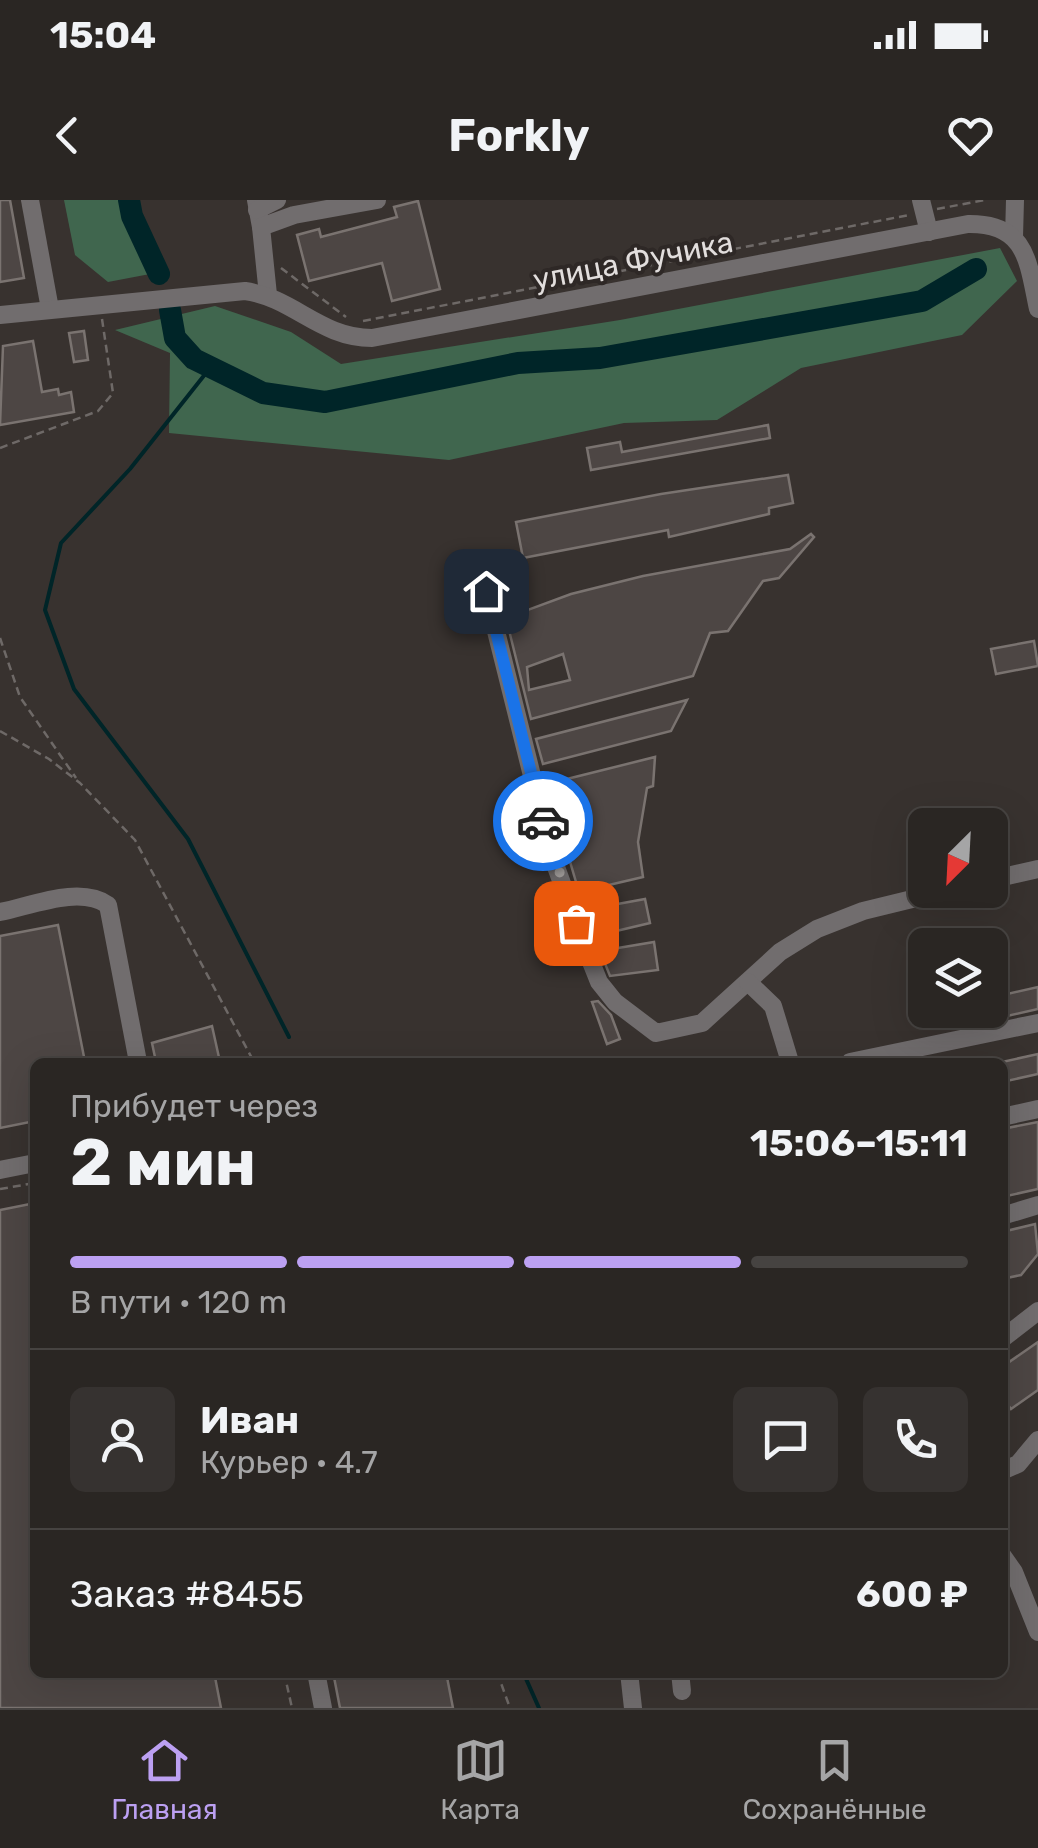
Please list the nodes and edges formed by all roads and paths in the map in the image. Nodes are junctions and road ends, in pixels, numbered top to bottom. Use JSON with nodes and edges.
{"nodes":[{"id":1,"x":30,"y":200,"type":"edge"},
{"id":2,"x":276,"y":200,"type":"edge"},
{"id":3,"x":377,"y":200,"type":"edge"},
{"id":4,"x":985,"y":200,"type":"edge"},
{"id":5,"x":1014,"y":200,"type":"edge"},
{"id":6,"x":922,"y":206,"type":"edge"},
{"id":7,"x":258,"y":212,"type":"edge"},
{"id":8,"x":929,"y":232,"type":"junction"},
{"id":9,"x":1014,"y":237,"type":"junction"},
{"id":10,"x":278,"y":254,"type":"dead end"},
{"id":11,"x":268,"y":295,"type":"junction"},
{"id":12,"x":100,"y":306,"type":"junction"},
{"id":13,"x":50,"y":309,"type":"junction"},
{"id":14,"x":1038,"y":309,"type":"edge"},
{"id":15,"x":0,"y":315,"type":"edge"},
{"id":16,"x":0,"y":448,"type":"edge"},
{"id":17,"x":486,"y":591,"type":"dead end"},
{"id":18,"x":0,"y":638,"type":"edge"},
{"id":19,"x":0,"y":731,"type":"edge"},
{"id":20,"x":80,"y":783,"type":"junction"},
{"id":21,"x":1038,"y":870,"type":"edge"},
{"id":22,"x":1008,"y":876,"type":"edge"},
{"id":23,"x":908,"y":900,"type":"edge"},
{"id":24,"x":0,"y":912,"type":"edge"},
{"id":25,"x":748,"y":982,"type":"junction"},
{"id":26,"x":1038,"y":1023,"type":"edge"},
{"id":27,"x":137,"y":1058,"type":"edge"},
{"id":28,"x":252,"y":1058,"type":"edge"},
{"id":29,"x":789,"y":1058,"type":"edge"},
{"id":30,"x":869,"y":1058,"type":"edge"},
{"id":31,"x":1038,"y":1109,"type":"edge"},
{"id":32,"x":1008,"y":1116,"type":"edge"},
{"id":33,"x":0,"y":1170,"type":"edge"},
{"id":34,"x":30,"y":1173,"type":"edge"},
{"id":35,"x":30,"y":1175,"type":"edge"},
{"id":36,"x":0,"y":1189,"type":"edge"},
{"id":37,"x":1038,"y":1205,"type":"edge"},
{"id":38,"x":1008,"y":1214,"type":"edge"},
{"id":39,"x":1038,"y":1311,"type":"edge"},
{"id":40,"x":1008,"y":1334,"type":"edge"},
{"id":41,"x":1038,"y":1440,"type":"edge"},
{"id":42,"x":1008,"y":1468,"type":"edge"},
{"id":43,"x":1008,"y":1564,"type":"edge"},
{"id":44,"x":1038,"y":1632,"type":"edge"},
{"id":45,"x":285,"y":1678,"type":"edge"},
{"id":46,"x":317,"y":1678,"type":"edge"},
{"id":47,"x":499,"y":1678,"type":"edge"},
{"id":48,"x":630,"y":1678,"type":"edge"},
{"id":49,"x":292,"y":1708,"type":"edge"},
{"id":50,"x":323,"y":1708,"type":"edge"},
{"id":51,"x":510,"y":1708,"type":"edge"},
{"id":52,"x":633,"y":1708,"type":"edge"}],
"edges":[{"from":1,"to":13,"type":"street"},
{"from":2,"to":7,"type":"street"},
{"from":3,"to":7,"type":"street"},
{"from":4,"to":6,"type":"path"},
{"from":5,"to":9,"type":"street"},
{"from":6,"to":8,"type":"street"},
{"from":6,"to":10,"type":"path"},
{"from":7,"to":11,"type":"street"},
{"from":8,"to":9,"type":"street","name":"улица Фучика"},
{"from":8,"to":11,"type":"street","name":"улица Фучика"},
{"from":9,"to":14,"type":"street"},
{"from":11,"to":12,"type":"street","name":"улица Фучика"},
{"from":12,"to":13,"type":"street","name":"улица Фучика"},
{"from":12,"to":16,"type":"path"},
{"from":13,"to":15,"type":"street","name":"улица Фучика"},
{"from":17,"to":25,"type":"street"},
{"from":18,"to":20,"type":"path"},
{"from":19,"to":20,"type":"path"},
{"from":20,"to":28,"type":"path"},
{"from":21,"to":22,"type":"street"},
{"from":23,"to":25,"type":"street"},
{"from":24,"to":27,"type":"street"},
{"from":25,"to":29,"type":"street"},
{"from":26,"to":30,"type":"street"},
{"from":31,"to":32,"type":"street"},
{"from":33,"to":34,"type":"street"},
{"from":35,"to":36,"type":"path"},
{"from":37,"to":38,"type":"street"},
{"from":39,"to":40,"type":"street"},
{"from":41,"to":42,"type":"street"},
{"from":43,"to":44,"type":"street"},
{"from":45,"to":49,"type":"path"},
{"from":46,"to":50,"type":"street"},
{"from":47,"to":51,"type":"path"},
{"from":48,"to":52,"type":"street"}]}
